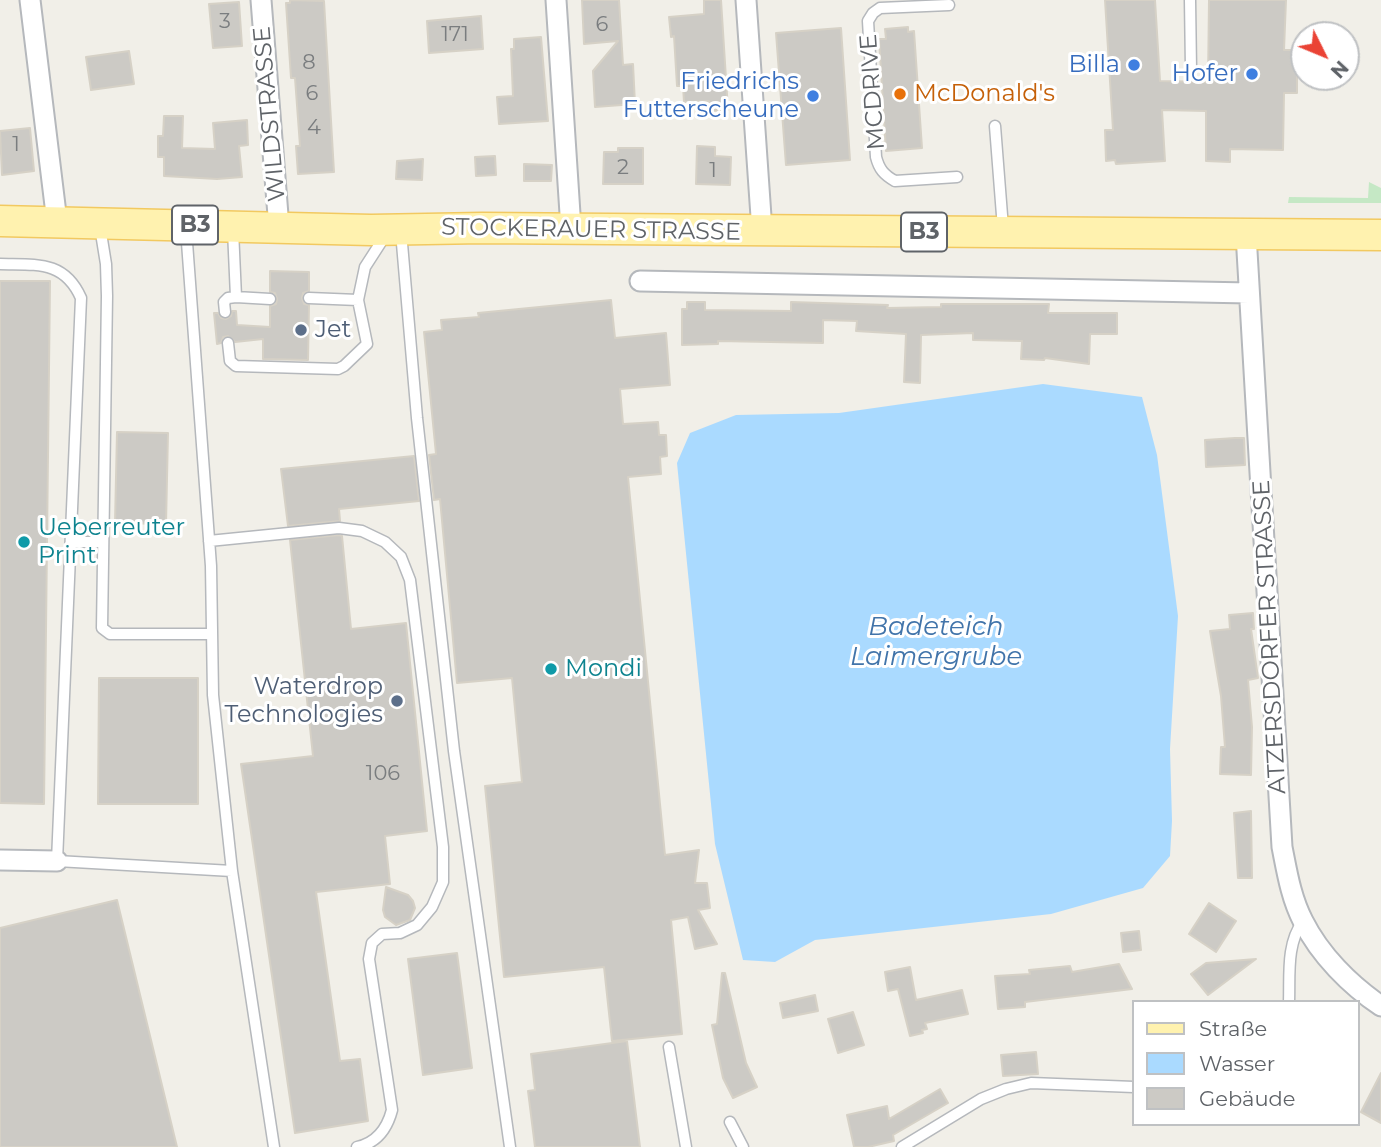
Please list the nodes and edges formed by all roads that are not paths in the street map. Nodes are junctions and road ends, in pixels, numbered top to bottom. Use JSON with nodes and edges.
{"nodes":[{"id":1,"x":30,"y":0,"type":"edge"},
{"id":2,"x":261,"y":0,"type":"edge"},
{"id":3,"x":556,"y":0,"type":"edge"},
{"id":4,"x":746,"y":0,"type":"edge"},
{"id":5,"x":1190,"y":0,"type":"edge"},
{"id":6,"x":949,"y":5,"type":"dead end"},
{"id":7,"x":1191,"y":69,"type":"dead end"},
{"id":8,"x":995,"y":126,"type":"dead end"},
{"id":9,"x":957,"y":177,"type":"dead end"},
{"id":10,"x":0,"y":221,"type":"edge"},
{"id":11,"x":57,"y":222,"type":"junction"},
{"id":12,"x":100,"y":223,"type":"junction"},
{"id":13,"x":186,"y":225,"type":"junction"},
{"id":14,"x":233,"y":226,"type":"junction"},
{"id":15,"x":279,"y":228,"type":"junction"},
{"id":16,"x":395,"y":229,"type":"junction"},
{"id":17,"x":571,"y":229,"type":"junction"},
{"id":18,"x":762,"y":232,"type":"junction"},
{"id":19,"x":1004,"y":232,"type":"junction"},
{"id":20,"x":1246,"y":234,"type":"junction"},
{"id":21,"x":1381,"y":235,"type":"edge"},
{"id":22,"x":0,"y":264,"type":"edge"},
{"id":23,"x":640,"y":281,"type":"dead end"},
{"id":24,"x":1249,"y":293,"type":"junction"},
{"id":25,"x":236,"y":297,"type":"junction"},
{"id":26,"x":309,"y":298,"type":"dead end"},
{"id":27,"x":270,"y":299,"type":"dead end"},
{"id":28,"x":358,"y":300,"type":"junction"},
{"id":29,"x":225,"y":312,"type":"dead end"},
{"id":30,"x":228,"y":342,"type":"dead end"},
{"id":31,"x":209,"y":541,"type":"junction"},
{"id":32,"x":71,"y":542,"type":"junction"},
{"id":33,"x":102,"y":542,"type":"junction"},
{"id":34,"x":212,"y":634,"type":"junction"},
{"id":35,"x":0,"y":860,"type":"edge"},
{"id":36,"x":57,"y":862,"type":"junction"},
{"id":37,"x":232,"y":871,"type":"junction"},
{"id":38,"x":1303,"y":921,"type":"junction"},
{"id":39,"x":1289,"y":1000,"type":"edge"},
{"id":40,"x":1381,"y":1006,"type":"edge"},
{"id":41,"x":669,"y":1047,"type":"dead end"},
{"id":42,"x":1132,"y":1087,"type":"edge"},
{"id":43,"x":730,"y":1122,"type":"dead end"},
{"id":44,"x":274,"y":1147,"type":"edge"},
{"id":45,"x":357,"y":1147,"type":"edge"},
{"id":46,"x":510,"y":1147,"type":"edge"},
{"id":47,"x":686,"y":1147,"type":"edge"},
{"id":48,"x":743,"y":1147,"type":"edge"},
{"id":49,"x":902,"y":1147,"type":"edge"}],
"edges":[{"from":1,"to":11,"type":"street"},
{"from":2,"to":15,"type":"street","name":"WILDSTRASSE"},
{"from":3,"to":17,"type":"street"},
{"from":4,"to":18,"type":"street"},
{"from":5,"to":7,"type":"lane"},
{"from":6,"to":9,"type":"lane","name":"MCDRIVE"},
{"from":8,"to":19,"type":"lane"},
{"from":10,"to":11,"type":"main road","name":"STOCKERAUER STRASSE","number":"B3"},
{"from":11,"to":12,"type":"main road","name":"STOCKERAUER STRASSE","number":"B3"},
{"from":12,"to":13,"type":"main road","name":"STOCKERAUER STRASSE","number":"B3"},
{"from":12,"to":33,"type":"lane"},
{"from":13,"to":14,"type":"main road","name":"STOCKERAUER STRASSE","number":"B3"},
{"from":13,"to":31,"type":"lane"},
{"from":14,"to":15,"type":"main road","name":"STOCKERAUER STRASSE","number":"B3"},
{"from":14,"to":25,"type":"lane"},
{"from":15,"to":16,"type":"main road","name":"STOCKERAUER STRASSE","number":"B3"},
{"from":16,"to":17,"type":"main road","name":"STOCKERAUER STRASSE","number":"B3"},
{"from":16,"to":28,"type":"lane"},
{"from":16,"to":46,"type":"lane"},
{"from":17,"to":18,"type":"main road","name":"STOCKERAUER STRASSE","number":"B3"},
{"from":18,"to":19,"type":"main road","name":"STOCKERAUER STRASSE","number":"B3"},
{"from":19,"to":20,"type":"main road","name":"STOCKERAUER STRASSE","number":"B3"},
{"from":20,"to":21,"type":"main road","number":"B3"},
{"from":20,"to":24,"type":"street","name":"ATZERSDORFER STRASSE"},
{"from":22,"to":32,"type":"lane"},
{"from":23,"to":24,"type":"street"},
{"from":24,"to":38,"type":"street","name":"ATZERSDORFER STRASSE"},
{"from":25,"to":27,"type":"lane"},
{"from":25,"to":29,"type":"lane"},
{"from":26,"to":28,"type":"lane"},
{"from":28,"to":30,"type":"lane"},
{"from":31,"to":34,"type":"lane"},
{"from":31,"to":45,"type":"lane"},
{"from":32,"to":33,"type":"lane"},
{"from":32,"to":36,"type":"lane"},
{"from":33,"to":34,"type":"lane"},
{"from":34,"to":37,"type":"lane"},
{"from":35,"to":36,"type":"street"},
{"from":36,"to":37,"type":"lane"},
{"from":37,"to":44,"type":"lane"},
{"from":38,"to":39,"type":"lane"},
{"from":38,"to":40,"type":"street","name":"ATZERSDORFER STRASSE"},
{"from":41,"to":47,"type":"lane"},
{"from":42,"to":49,"type":"lane"},
{"from":43,"to":48,"type":"lane"}]}
